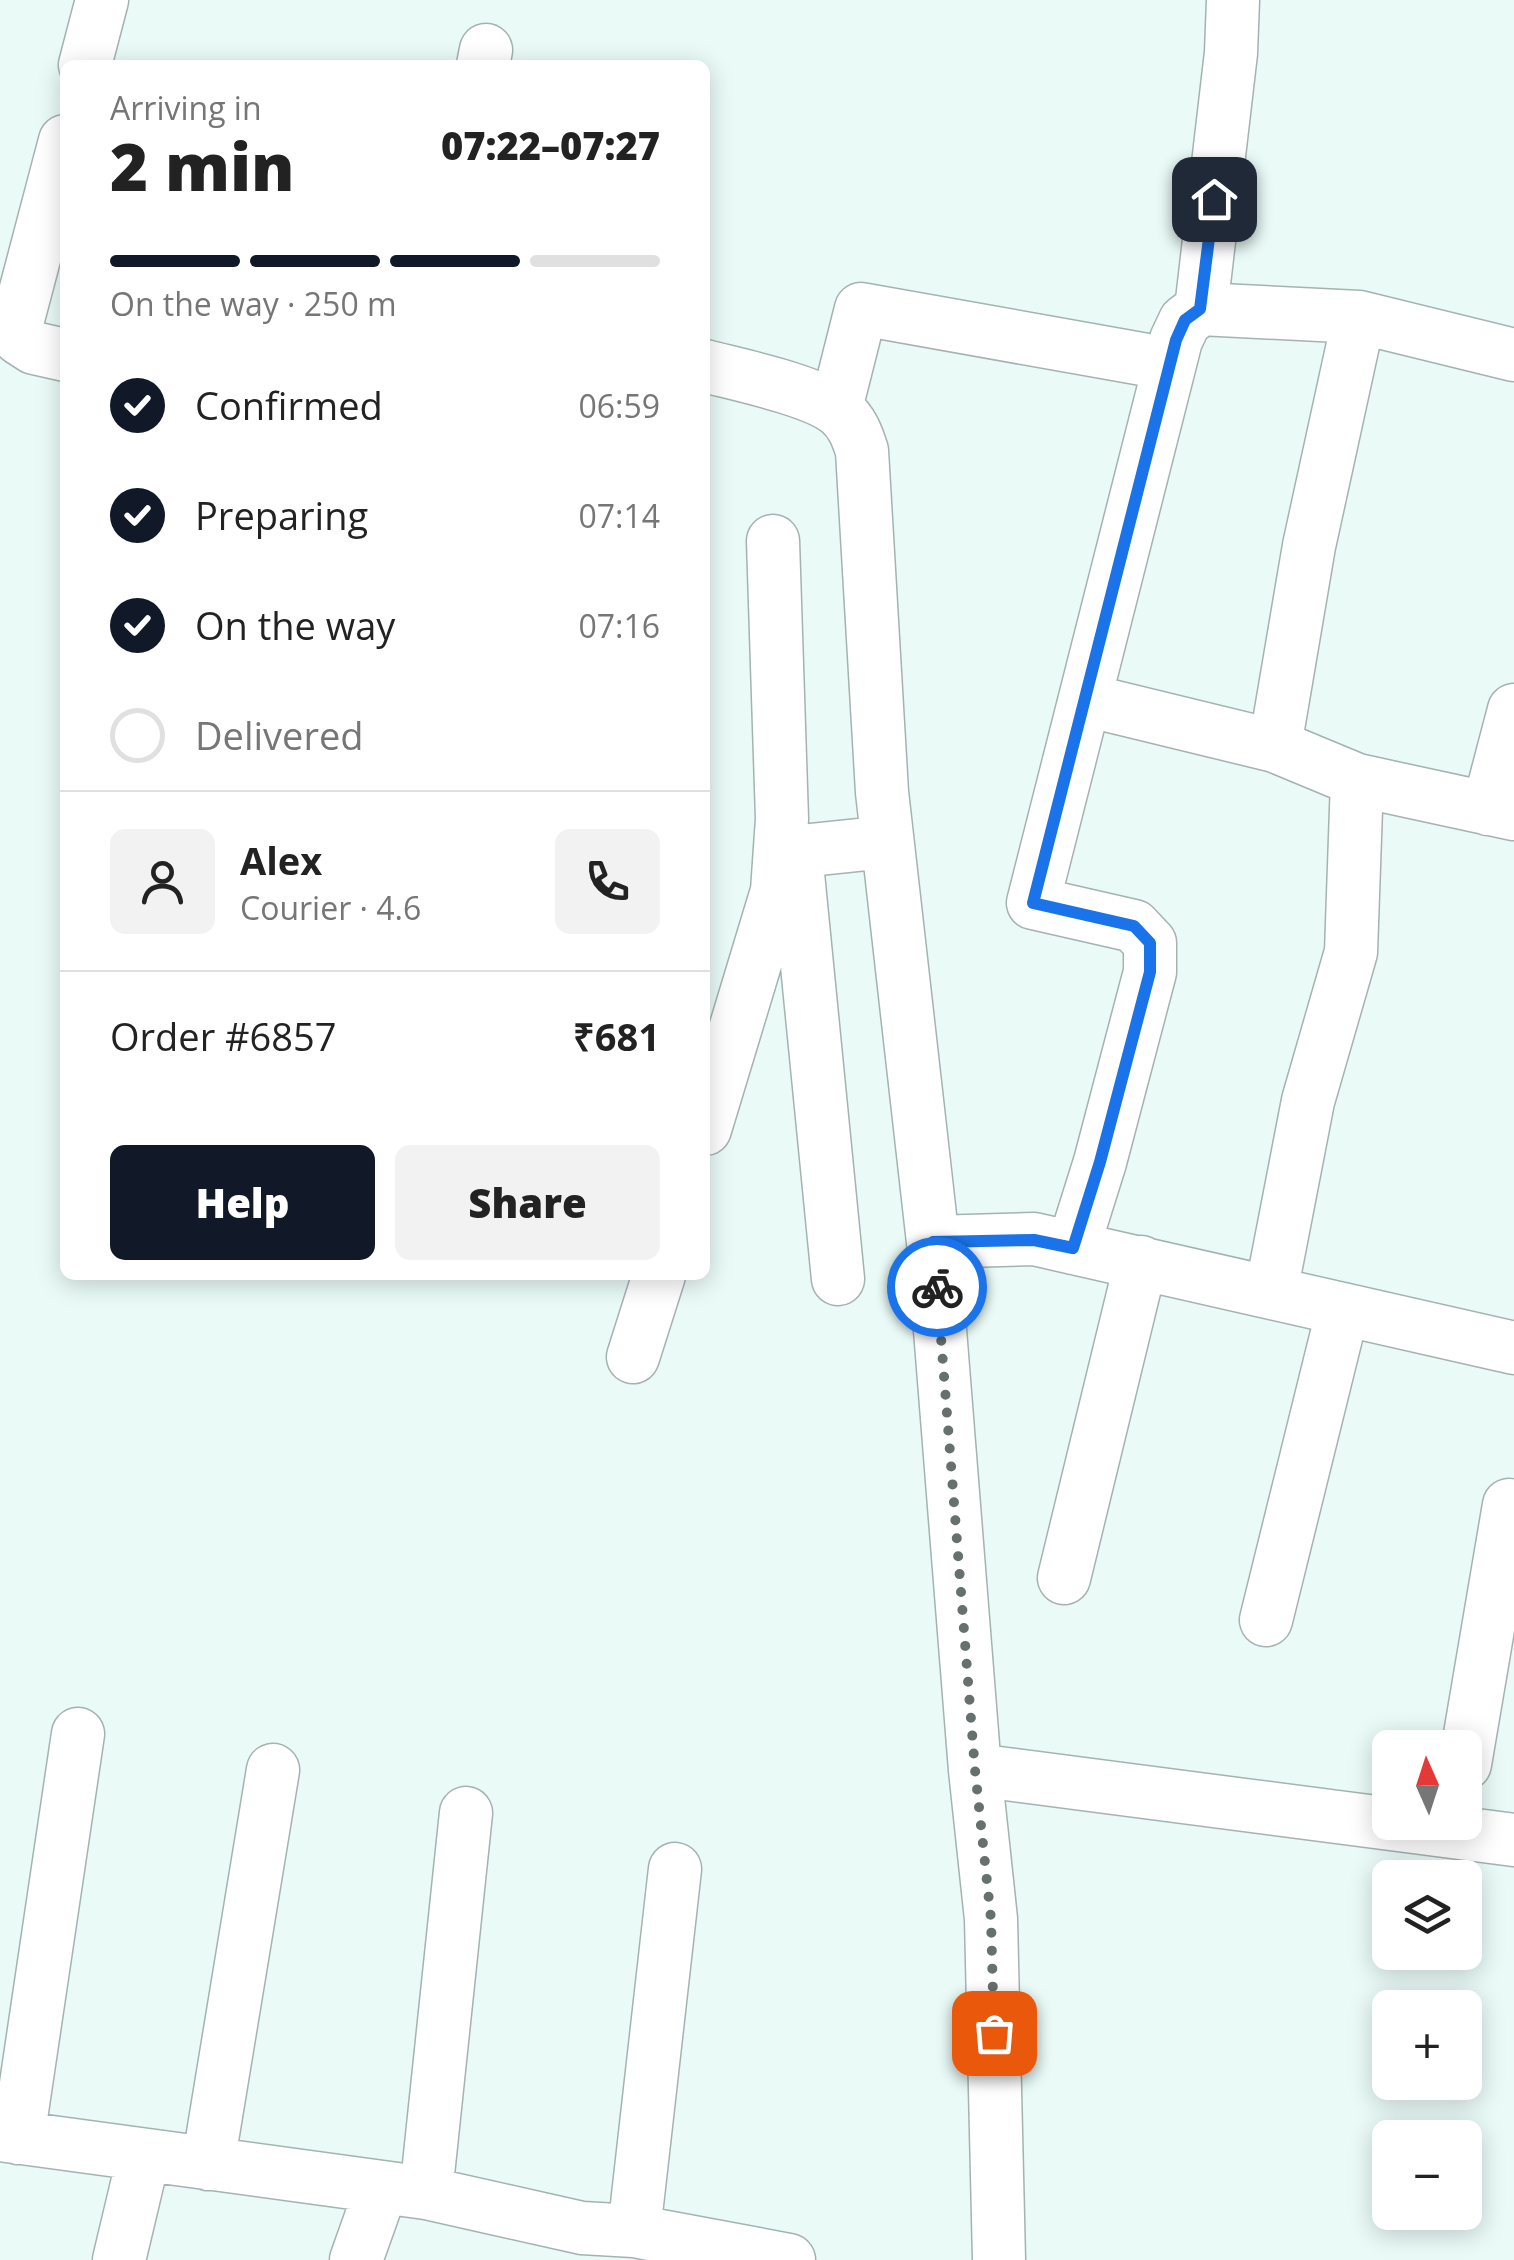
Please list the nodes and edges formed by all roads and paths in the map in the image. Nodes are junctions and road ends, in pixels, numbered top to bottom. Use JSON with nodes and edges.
{"nodes":[{"id":1,"x":102,"y":0,"type":"edge"},
{"id":2,"x":1233,"y":0,"type":"edge"},
{"id":3,"x":86,"y":60,"type":"edge"},
{"id":4,"x":60,"y":160,"type":"edge"},
{"id":5,"x":1200,"y":309,"type":"junction"},
{"id":6,"x":1359,"y":317,"type":"junction"},
{"id":7,"x":60,"y":354,"type":"edge"},
{"id":8,"x":1514,"y":355,"type":"edge"},
{"id":9,"x":1170,"y":364,"type":"junction"},
{"id":10,"x":710,"y":367,"type":"edge"},
{"id":11,"x":836,"y":408,"type":"junction"},
{"id":12,"x":773,"y":541,"type":"dead end"},
{"id":13,"x":1086,"y":700,"type":"junction"},
{"id":14,"x":1514,"y":710,"type":"edge"},
{"id":15,"x":1275,"y":746,"type":"junction"},
{"id":16,"x":1357,"y":780,"type":"junction"},
{"id":17,"x":1501,"y":812,"type":"edge"},
{"id":18,"x":887,"y":842,"type":"junction"},
{"id":19,"x":788,"y":853,"type":"junction"},
{"id":20,"x":710,"y":1112,"type":"edge"},
{"id":21,"x":933,"y":1242,"type":"junction"},
{"id":22,"x":1073,"y":1248,"type":"junction"},
{"id":23,"x":1140,"y":1262,"type":"junction"},
{"id":24,"x":838,"y":1279,"type":"dead end"},
{"id":25,"x":657,"y":1280,"type":"edge"},
{"id":26,"x":1271,"y":1292,"type":"junction"},
{"id":27,"x":1343,"y":1309,"type":"junction"},
{"id":28,"x":1514,"y":1348,"type":"edge"},
{"id":29,"x":633,"y":1357,"type":"dead end"},
{"id":30,"x":1509,"y":1505,"type":"dead end"},
{"id":31,"x":1064,"y":1578,"type":"dead end"},
{"id":32,"x":1266,"y":1620,"type":"dead end"},
{"id":33,"x":1471,"y":1730,"type":"edge"},
{"id":34,"x":78,"y":1734,"type":"dead end"},
{"id":35,"x":272,"y":1770,"type":"dead end"},
{"id":36,"x":975,"y":1770,"type":"junction"},
{"id":37,"x":466,"y":1812,"type":"dead end"},
{"id":38,"x":1372,"y":1817,"type":"edge"},
{"id":39,"x":1482,"y":1833,"type":"edge"},
{"id":40,"x":1514,"y":1840,"type":"edge"},
{"id":41,"x":675,"y":1869,"type":"dead end"},
{"id":42,"x":9,"y":2137,"type":"edge"},
{"id":43,"x":144,"y":2155,"type":"junction"},
{"id":44,"x":208,"y":2164,"type":"junction"},
{"id":45,"x":404,"y":2190,"type":"junction"},
{"id":46,"x":634,"y":2230,"type":"junction"},
{"id":47,"x":576,"y":2244,"type":"edge"},
{"id":48,"x":119,"y":2260,"type":"edge"},
{"id":49,"x":356,"y":2260,"type":"edge"},
{"id":50,"x":789,"y":2260,"type":"edge"},
{"id":51,"x":999,"y":2260,"type":"edge"}],
"edges":[{"from":1,"to":3,"type":"street"},
{"from":2,"to":5,"type":"street"},
{"from":4,"to":7,"type":"street"},
{"from":5,"to":6,"type":"street"},
{"from":5,"to":9,"type":"street"},
{"from":6,"to":8,"type":"street"},
{"from":6,"to":15,"type":"street"},
{"from":9,"to":11,"type":"street"},
{"from":9,"to":13,"type":"street"},
{"from":10,"to":11,"type":"street"},
{"from":11,"to":18,"type":"street"},
{"from":12,"to":19,"type":"street"},
{"from":13,"to":15,"type":"street"},
{"from":13,"to":22,"type":"street"},
{"from":14,"to":17,"type":"street"},
{"from":15,"to":16,"type":"street"},
{"from":16,"to":17,"type":"street"},
{"from":16,"to":26,"type":"street"},
{"from":18,"to":19,"type":"street"},
{"from":18,"to":21,"type":"street"},
{"from":19,"to":20,"type":"street"},
{"from":19,"to":24,"type":"street"},
{"from":21,"to":22,"type":"street"},
{"from":21,"to":36,"type":"street"},
{"from":22,"to":23,"type":"street"},
{"from":23,"to":26,"type":"street"},
{"from":23,"to":31,"type":"street"},
{"from":25,"to":29,"type":"street"},
{"from":26,"to":27,"type":"street"},
{"from":27,"to":28,"type":"street"},
{"from":27,"to":32,"type":"street"},
{"from":30,"to":33,"type":"street"},
{"from":34,"to":42,"type":"street"},
{"from":35,"to":44,"type":"street"},
{"from":36,"to":38,"type":"street"},
{"from":36,"to":51,"type":"street"},
{"from":37,"to":45,"type":"street"},
{"from":39,"to":40,"type":"street"},
{"from":41,"to":46,"type":"street"},
{"from":42,"to":43,"type":"street"},
{"from":43,"to":44,"type":"street"},
{"from":43,"to":48,"type":"street"},
{"from":44,"to":45,"type":"street"},
{"from":45,"to":47,"type":"street"},
{"from":45,"to":49,"type":"street"},
{"from":46,"to":47,"type":"street"},
{"from":46,"to":50,"type":"street"}]}
